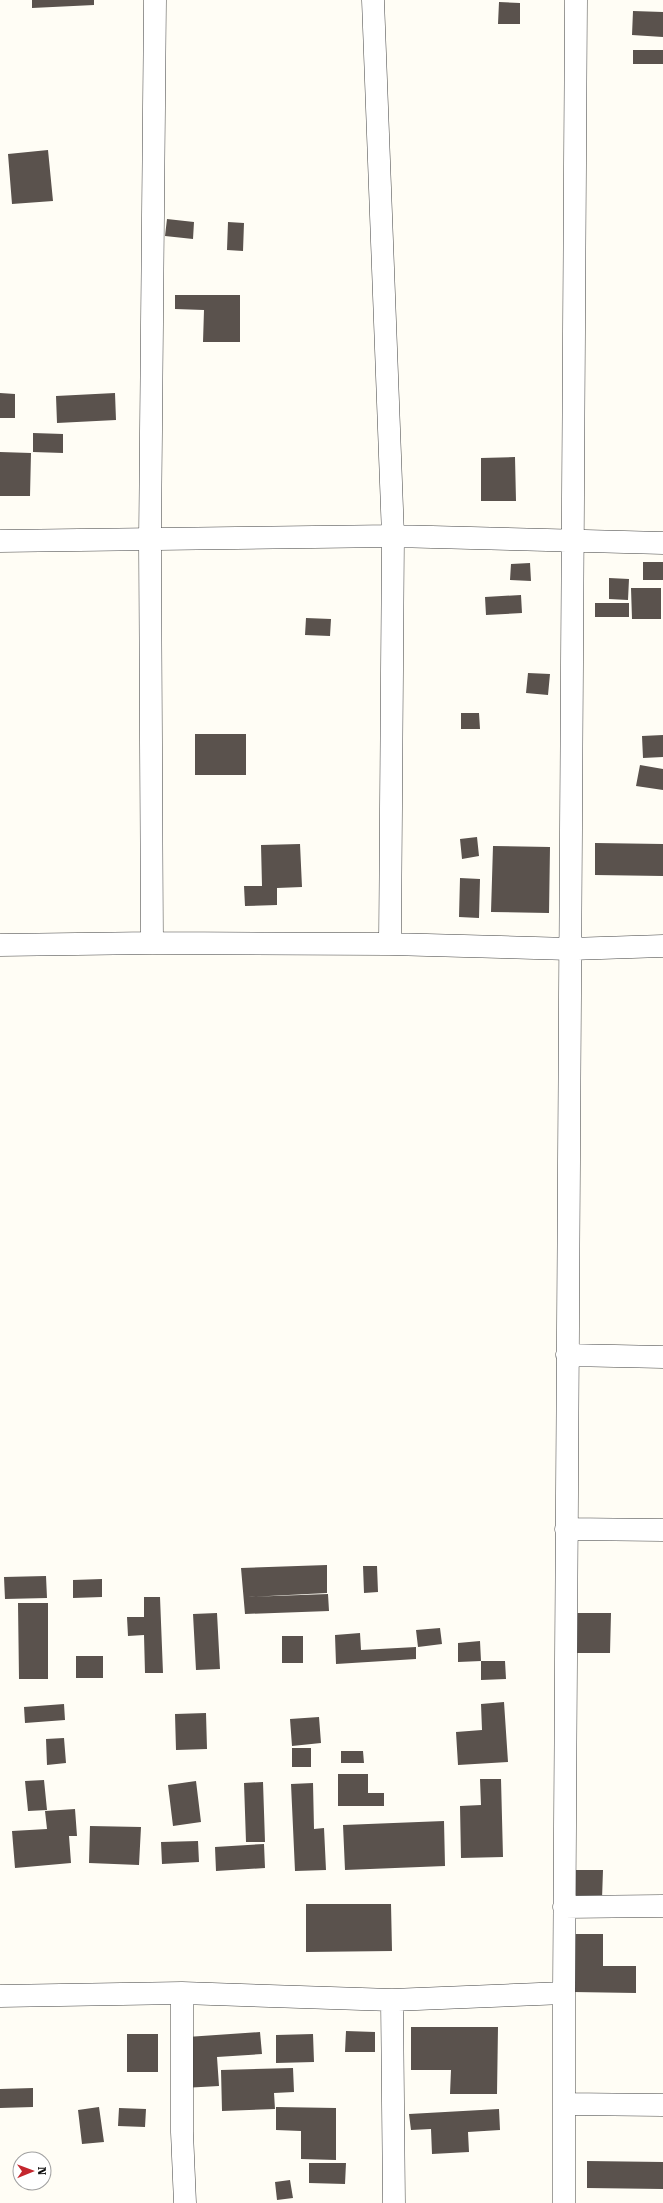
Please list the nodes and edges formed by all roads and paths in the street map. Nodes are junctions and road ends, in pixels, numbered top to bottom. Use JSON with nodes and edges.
{"nodes":[{"id":1,"x":155,"y":0,"type":"edge"},
{"id":2,"x":373,"y":0,"type":"edge"},
{"id":3,"x":576,"y":0,"type":"edge"},
{"id":4,"x":393,"y":536,"type":"junction"},
{"id":5,"x":150,"y":540,"type":"junction"},
{"id":6,"x":0,"y":541,"type":"edge"},
{"id":7,"x":574,"y":541,"type":"junction"},
{"id":8,"x":663,"y":543,"type":"edge"},
{"id":9,"x":152,"y":943,"type":"junction"},
{"id":10,"x":390,"y":944,"type":"junction"},
{"id":11,"x":0,"y":946,"type":"edge"},
{"id":12,"x":663,"y":946,"type":"edge"},
{"id":13,"x":570,"y":949,"type":"junction"},
{"id":14,"x":567,"y":1355,"type":"junction"},
{"id":15,"x":663,"y":1357,"type":"edge"},
{"id":16,"x":566,"y":1529,"type":"junction"},
{"id":17,"x":663,"y":1530,"type":"edge"},
{"id":18,"x":663,"y":1906,"type":"edge"},
{"id":19,"x":564,"y":1907,"type":"junction"},
{"id":20,"x":182,"y":1993,"type":"junction"},
{"id":21,"x":564,"y":1994,"type":"junction"},
{"id":22,"x":0,"y":1996,"type":"edge"},
{"id":23,"x":392,"y":2000,"type":"junction"},
{"id":24,"x":564,"y":2104,"type":"junction"},
{"id":25,"x":663,"y":2105,"type":"edge"},
{"id":26,"x":185,"y":2203,"type":"edge"},
{"id":27,"x":394,"y":2203,"type":"edge"},
{"id":28,"x":564,"y":2203,"type":"edge"}],
"edges":[{"from":1,"to":5,"type":"street"},
{"from":2,"to":4,"type":"street"},
{"from":3,"to":7,"type":"street"},
{"from":4,"to":5,"type":"street"},
{"from":4,"to":7,"type":"street"},
{"from":4,"to":10,"type":"street"},
{"from":5,"to":6,"type":"street"},
{"from":5,"to":9,"type":"street"},
{"from":7,"to":8,"type":"street"},
{"from":7,"to":13,"type":"street"},
{"from":9,"to":10,"type":"street"},
{"from":9,"to":11,"type":"street"},
{"from":10,"to":13,"type":"street"},
{"from":12,"to":13,"type":"street"},
{"from":13,"to":14,"type":"street"},
{"from":14,"to":15,"type":"street"},
{"from":14,"to":16,"type":"street"},
{"from":16,"to":17,"type":"street"},
{"from":16,"to":19,"type":"street"},
{"from":18,"to":19,"type":"street"},
{"from":19,"to":21,"type":"street"},
{"from":20,"to":22,"type":"street"},
{"from":20,"to":23,"type":"street"},
{"from":20,"to":26,"type":"street"},
{"from":21,"to":23,"type":"street"},
{"from":21,"to":24,"type":"street"},
{"from":23,"to":27,"type":"street"},
{"from":24,"to":25,"type":"street"},
{"from":24,"to":28,"type":"street"}]}
